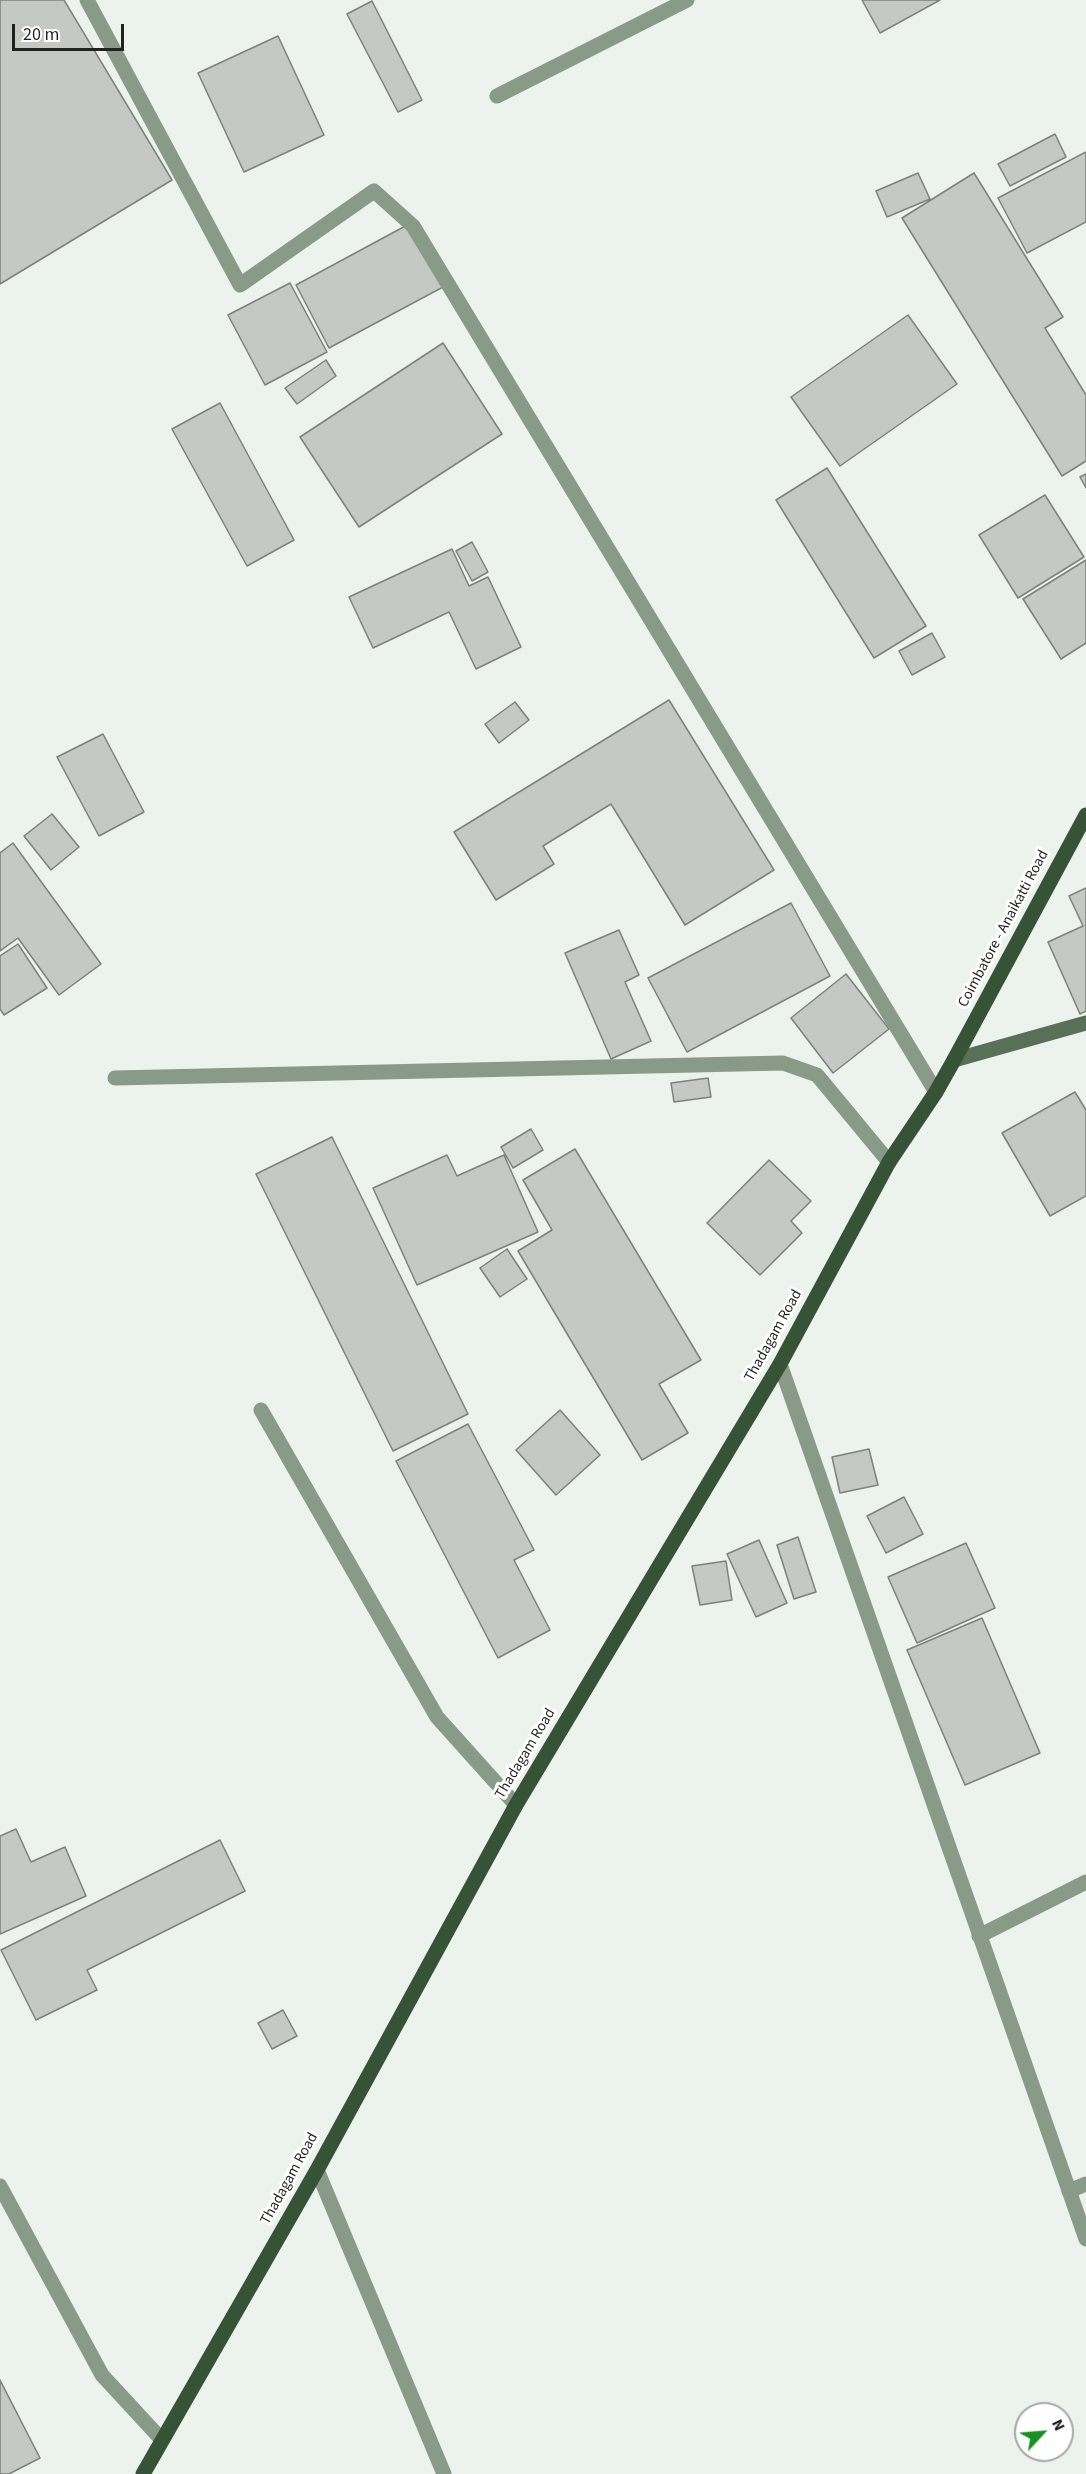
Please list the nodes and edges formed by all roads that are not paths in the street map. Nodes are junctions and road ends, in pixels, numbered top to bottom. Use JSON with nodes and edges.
{"nodes":[{"id":1,"x":87,"y":0,"type":"edge"},
{"id":2,"x":687,"y":0,"type":"edge"},
{"id":3,"x":497,"y":96,"type":"dead end"},
{"id":4,"x":1086,"y":815,"type":"edge"},
{"id":5,"x":1086,"y":1023,"type":"edge"},
{"id":6,"x":954,"y":1060,"type":"junction"},
{"id":7,"x":115,"y":1078,"type":"dead end"},
{"id":8,"x":936,"y":1092,"type":"junction"},
{"id":9,"x":889,"y":1162,"type":"junction"},
{"id":10,"x":780,"y":1365,"type":"junction"},
{"id":11,"x":261,"y":1410,"type":"dead end"},
{"id":12,"x":516,"y":1805,"type":"junction"},
{"id":13,"x":1086,"y":1882,"type":"edge"},
{"id":14,"x":979,"y":1936,"type":"junction"},
{"id":15,"x":317,"y":2170,"type":"junction"},
{"id":16,"x":1086,"y":2184,"type":"edge"},
{"id":17,"x":0,"y":2186,"type":"edge"},
{"id":18,"x":1069,"y":2191,"type":"junction"},
{"id":19,"x":1086,"y":2239,"type":"edge"},
{"id":20,"x":162,"y":2440,"type":"junction"},
{"id":21,"x":143,"y":2474,"type":"edge"},
{"id":22,"x":444,"y":2474,"type":"edge"}],
"edges":[{"from":1,"to":8,"type":"street"},
{"from":2,"to":3,"type":"street"},
{"from":4,"to":6,"type":"main road","name":"Coimbatore - Anaikatti Road"},
{"from":5,"to":6,"type":"main road"},
{"from":6,"to":8,"type":"main road","name":"Thadagam Road"},
{"from":7,"to":9,"type":"street"},
{"from":8,"to":9,"type":"main road","name":"Thadagam Road"},
{"from":9,"to":10,"type":"main road","name":"Thadagam Road"},
{"from":10,"to":12,"type":"main road","name":"Thadagam Road"},
{"from":10,"to":14,"type":"street"},
{"from":11,"to":12,"type":"street"},
{"from":12,"to":15,"type":"main road","name":"Thadagam Road"},
{"from":13,"to":14,"type":"street"},
{"from":14,"to":18,"type":"street"},
{"from":15,"to":20,"type":"main road","name":"Thadagam Road"},
{"from":15,"to":22,"type":"street"},
{"from":16,"to":18,"type":"street"},
{"from":17,"to":20,"type":"street"},
{"from":18,"to":19,"type":"street"},
{"from":20,"to":21,"type":"main road","name":"Thadagam Road"}]}
